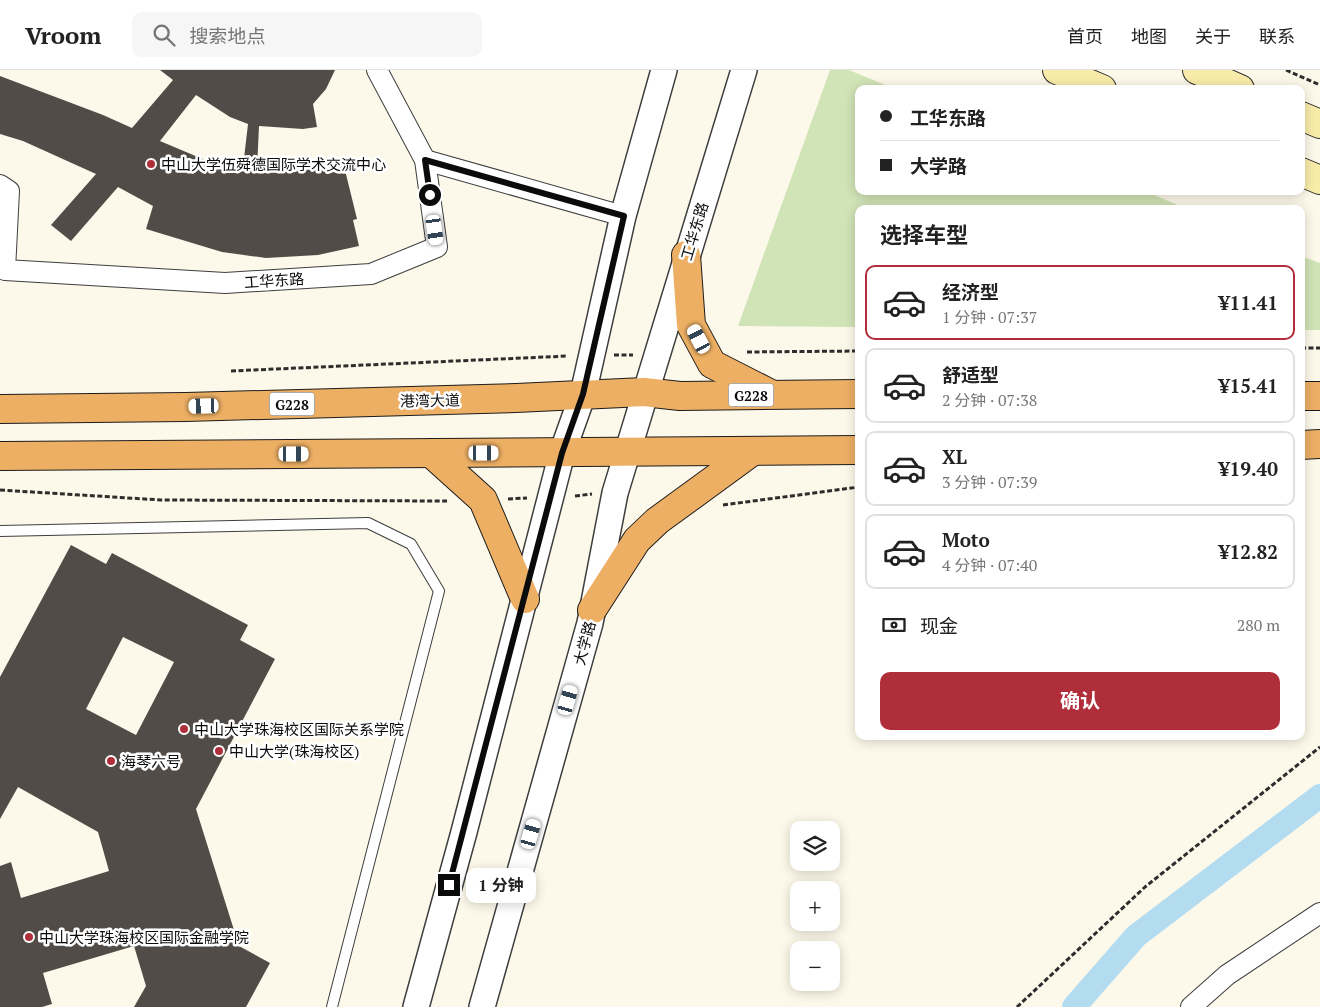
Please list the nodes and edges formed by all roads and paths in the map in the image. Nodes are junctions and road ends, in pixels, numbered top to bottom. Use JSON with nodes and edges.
{"nodes":[{"id":1,"x":378,"y":70,"type":"edge"},
{"id":2,"x":664,"y":70,"type":"edge"},
{"id":3,"x":744,"y":70,"type":"edge"},
{"id":4,"x":1057,"y":70,"type":"edge"},
{"id":5,"x":1197,"y":70,"type":"edge"},
{"id":6,"x":1286,"y":70,"type":"edge"},
{"id":7,"x":1093,"y":85,"type":"edge"},
{"id":8,"x":1231,"y":85,"type":"edge"},
{"id":9,"x":1320,"y":85,"type":"edge"},
{"id":10,"x":1305,"y":118,"type":"edge"},
{"id":11,"x":1320,"y":124,"type":"edge"},
{"id":12,"x":425,"y":160,"type":"junction"},
{"id":13,"x":1305,"y":174,"type":"edge"},
{"id":14,"x":1320,"y":180,"type":"edge"},
{"id":15,"x":0,"y":185,"type":"edge"},
{"id":16,"x":624,"y":216,"type":"junction"},
{"id":17,"x":686,"y":255,"type":"junction"},
{"id":18,"x":1305,"y":348,"type":"edge"},
{"id":19,"x":1320,"y":348,"type":"edge"},
{"id":20,"x":591,"y":355,"type":"junction"},
{"id":21,"x":231,"y":371,"type":"dead end"},
{"id":22,"x":644,"y":392,"type":"junction"},
{"id":23,"x":583,"y":394,"type":"junction"},
{"id":24,"x":855,"y":394,"type":"edge"},
{"id":25,"x":773,"y":395,"type":"junction"},
{"id":26,"x":1305,"y":396,"type":"edge"},
{"id":27,"x":1320,"y":396,"type":"edge"},
{"id":28,"x":0,"y":409,"type":"edge"},
{"id":29,"x":1320,"y":444,"type":"edge"},
{"id":30,"x":1305,"y":445,"type":"edge"},
{"id":31,"x":855,"y":450,"type":"edge"},
{"id":32,"x":753,"y":451,"type":"junction"},
{"id":33,"x":629,"y":452,"type":"junction"},
{"id":34,"x":562,"y":453,"type":"junction"},
{"id":35,"x":431,"y":454,"type":"junction"},
{"id":36,"x":0,"y":456,"type":"edge"},
{"id":37,"x":855,"y":487,"type":"edge"},
{"id":38,"x":0,"y":490,"type":"edge"},
{"id":39,"x":615,"y":492,"type":"junction"},
{"id":40,"x":550,"y":497,"type":"junction"},
{"id":41,"x":483,"y":500,"type":"junction"},
{"id":42,"x":720,"y":506,"type":"dead end"},
{"id":43,"x":0,"y":531,"type":"edge"},
{"id":44,"x":524,"y":599,"type":"junction"},
{"id":45,"x":592,"y":610,"type":"junction"},
{"id":46,"x":1320,"y":747,"type":"edge"},
{"id":47,"x":1320,"y":913,"type":"edge"},
{"id":48,"x":332,"y":1007,"type":"edge"},
{"id":49,"x":416,"y":1007,"type":"edge"},
{"id":50,"x":482,"y":1007,"type":"edge"},
{"id":51,"x":1017,"y":1007,"type":"edge"},
{"id":52,"x":1191,"y":1007,"type":"edge"}],
"edges":[{"from":1,"to":12,"type":"street","name":"工华东路"},
{"from":2,"to":16,"type":"street"},
{"from":3,"to":17,"type":"street","name":"工华东路"},
{"from":4,"to":7,"type":"main road"},
{"from":5,"to":8,"type":"main road"},
{"from":6,"to":9,"type":"path"},
{"from":10,"to":11,"type":"main road"},
{"from":12,"to":15,"type":"street","name":"工华东路"},
{"from":12,"to":16,"type":"street"},
{"from":13,"to":14,"type":"main road"},
{"from":16,"to":20,"type":"street"},
{"from":17,"to":22,"type":"street","name":"工华东路"},
{"from":17,"to":25,"type":"highway"},
{"from":18,"to":19,"type":"path"},
{"from":20,"to":21,"type":"path"},
{"from":20,"to":23,"type":"street"},
{"from":22,"to":23,"type":"highway","name":"港湾大道","number":"G228"},
{"from":22,"to":25,"type":"highway","name":"港湾大道","number":"G228"},
{"from":22,"to":33,"type":"street","name":"大学路"},
{"from":23,"to":28,"type":"highway","name":"港湾大道","number":"G228"},
{"from":23,"to":34,"type":"street"},
{"from":24,"to":25,"type":"highway","name":"港湾大道","number":"G228"},
{"from":26,"to":27,"type":"highway"},
{"from":29,"to":30,"type":"highway"},
{"from":31,"to":32,"type":"highway"},
{"from":32,"to":33,"type":"highway"},
{"from":32,"to":45,"type":"highway"},
{"from":33,"to":34,"type":"highway"},
{"from":33,"to":39,"type":"street","name":"大学路"},
{"from":34,"to":35,"type":"highway"},
{"from":34,"to":40,"type":"street"},
{"from":35,"to":36,"type":"highway"},
{"from":35,"to":41,"type":"highway"},
{"from":37,"to":42,"type":"path"},
{"from":38,"to":41,"type":"path"},
{"from":39,"to":40,"type":"path"},
{"from":39,"to":45,"type":"street","name":"大学路"},
{"from":40,"to":41,"type":"path"},
{"from":40,"to":44,"type":"street"},
{"from":41,"to":44,"type":"highway"},
{"from":43,"to":48,"type":"lane"},
{"from":44,"to":49,"type":"street"},
{"from":45,"to":50,"type":"street","name":"大学路"},
{"from":46,"to":51,"type":"path"},
{"from":47,"to":52,"type":"street"}]}
